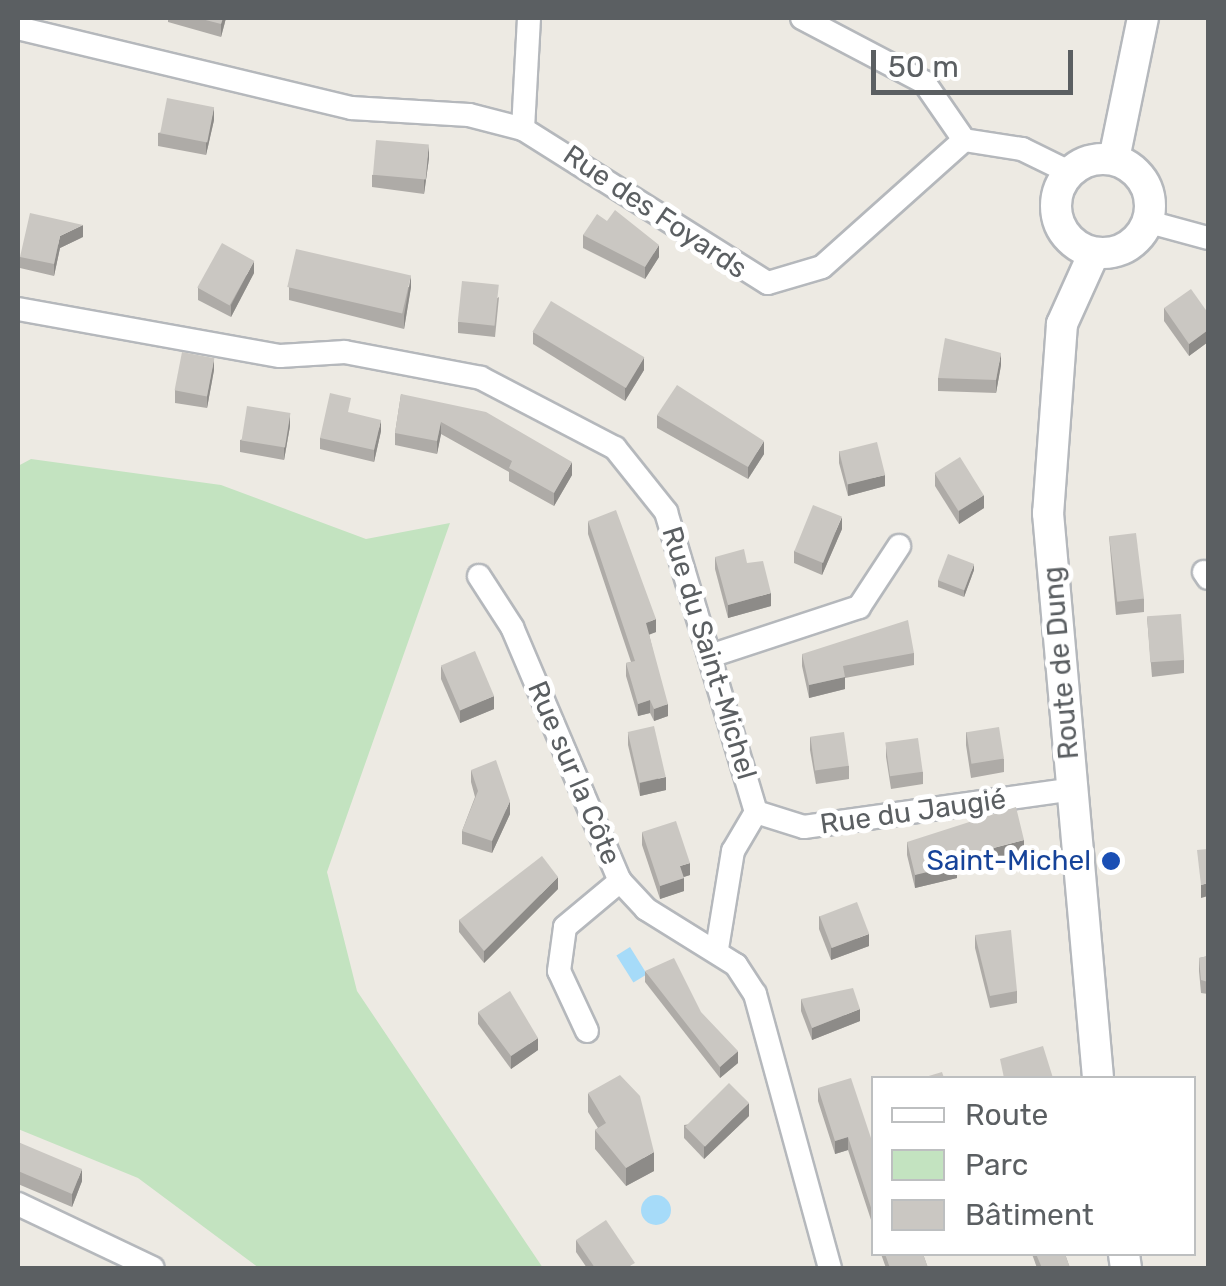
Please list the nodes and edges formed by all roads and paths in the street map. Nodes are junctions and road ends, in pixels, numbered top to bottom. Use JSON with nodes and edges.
{"nodes":[{"id":1,"x":529,"y":18,"type":"edge"},
{"id":2,"x":802,"y":18,"type":"edge"},
{"id":3,"x":1143,"y":18,"type":"edge"},
{"id":4,"x":18,"y":28,"type":"edge"},
{"id":5,"x":523,"y":129,"type":"junction"},
{"id":6,"x":964,"y":140,"type":"junction"},
{"id":7,"x":1114,"y":159,"type":"junction"},
{"id":8,"x":1069,"y":172,"type":"junction"},
{"id":9,"x":1148,"y":222,"type":"junction"},
{"id":10,"x":1208,"y":238,"type":"edge"},
{"id":11,"x":1094,"y":253,"type":"junction"},
{"id":12,"x":18,"y":309,"type":"edge"},
{"id":13,"x":898,"y":546,"type":"dead end"},
{"id":14,"x":478,"y":576,"type":"dead end"},
{"id":15,"x":713,"y":655,"type":"junction"},
{"id":16,"x":1073,"y":790,"type":"junction"},
{"id":17,"x":756,"y":812,"type":"junction"},
{"id":18,"x":620,"y":881,"type":"junction"},
{"id":19,"x":717,"y":949,"type":"junction"},
{"id":20,"x":587,"y":1031,"type":"dead end"},
{"id":21,"x":1098,"y":1076,"type":"edge"},
{"id":22,"x":18,"y":1204,"type":"edge"},
{"id":23,"x":153,"y":1268,"type":"edge"},
{"id":24,"x":830,"y":1268,"type":"edge"}],
"edges":[{"from":1,"to":5,"type":"street"},
{"from":2,"to":6,"type":"street"},
{"from":3,"to":7,"type":"street"},
{"from":4,"to":5,"type":"street","name":"Rue des Foyards"},
{"from":5,"to":6,"type":"street","name":"Rue des Foyards"},
{"from":6,"to":8,"type":"street"},
{"from":7,"to":8,"type":"street"},
{"from":7,"to":9,"type":"street"},
{"from":8,"to":11,"type":"street"},
{"from":9,"to":10,"type":"street"},
{"from":9,"to":11,"type":"street"},
{"from":11,"to":16,"type":"street","name":"Route de Dung"},
{"from":12,"to":15,"type":"street","name":"Rue du Saint-Michel"},
{"from":13,"to":15,"type":"street"},
{"from":14,"to":18,"type":"street","name":"Rue sur la Côte"},
{"from":15,"to":17,"type":"street","name":"Rue du Saint-Michel"},
{"from":16,"to":17,"type":"street","name":"Rue du Jaugié"},
{"from":16,"to":21,"type":"street","name":"Route de Dung"},
{"from":17,"to":19,"type":"street","name":"Rue du Saint-Michel"},
{"from":18,"to":19,"type":"street","name":"Rue sur la Côte"},
{"from":18,"to":20,"type":"street"},
{"from":19,"to":24,"type":"street","name":"Rue sur la Côte"},
{"from":22,"to":23,"type":"street"}]}
